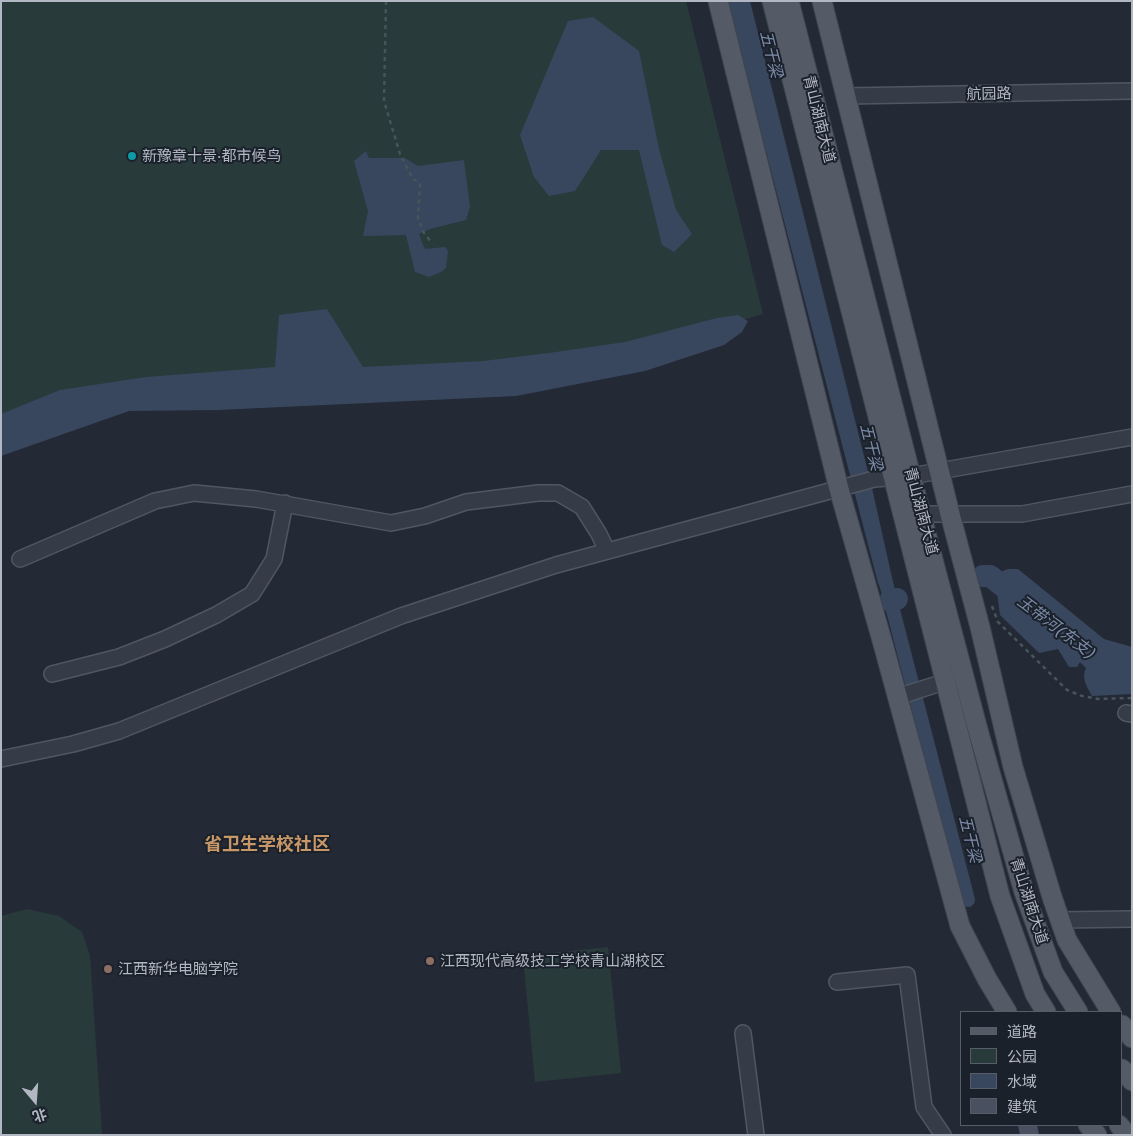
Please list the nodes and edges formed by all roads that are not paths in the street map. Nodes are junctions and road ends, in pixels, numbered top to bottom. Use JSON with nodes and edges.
{"nodes":[{"id":1,"x":718,"y":1,"type":"edge"},
{"id":2,"x":772,"y":1,"type":"edge"},
{"id":3,"x":789,"y":1,"type":"edge"},
{"id":4,"x":822,"y":1,"type":"edge"},
{"id":5,"x":1132,"y":91,"type":"edge"},
{"id":6,"x":846,"y":96,"type":"junction"},
{"id":7,"x":1132,"y":437,"type":"edge"},
{"id":8,"x":939,"y":471,"type":"junction"},
{"id":9,"x":902,"y":477,"type":"junction"},
{"id":10,"x":842,"y":489,"type":"junction"},
{"id":11,"x":1132,"y":494,"type":"edge"},
{"id":12,"x":285,"y":503,"type":"junction"},
{"id":13,"x":922,"y":514,"type":"junction"},
{"id":14,"x":950,"y":514,"type":"junction"},
{"id":15,"x":607,"y":551,"type":"junction"},
{"id":16,"x":20,"y":559,"type":"dead end"},
{"id":17,"x":52,"y":674,"type":"dead end"},
{"id":18,"x":938,"y":684,"type":"junction"},
{"id":19,"x":899,"y":696,"type":"junction"},
{"id":20,"x":1,"y":759,"type":"edge"},
{"id":21,"x":1132,"y":919,"type":"edge"},
{"id":22,"x":1060,"y":920,"type":"junction"},
{"id":23,"x":837,"y":982,"type":"dead end"},
{"id":24,"x":1006,"y":1011,"type":"edge"},
{"id":25,"x":1045,"y":1011,"type":"edge"},
{"id":26,"x":1077,"y":1011,"type":"edge"},
{"id":27,"x":1110,"y":1011,"type":"edge"},
{"id":28,"x":1123,"y":1027,"type":"edge"},
{"id":29,"x":743,"y":1033,"type":"dead end"},
{"id":30,"x":1132,"y":1038,"type":"edge"},
{"id":31,"x":1123,"y":1070,"type":"edge"},
{"id":32,"x":1132,"y":1080,"type":"edge"},
{"id":33,"x":756,"y":1135,"type":"edge"},
{"id":34,"x":943,"y":1135,"type":"edge"}],
"edges":[{"from":1,"to":10,"type":"main road"},
{"from":2,"to":9,"type":"main road","name":"青山湖南大道"},
{"from":3,"to":9,"type":"main road","name":"青山湖南大道"},
{"from":4,"to":6,"type":"main road"},
{"from":5,"to":6,"type":"street","name":"航园路"},
{"from":6,"to":8,"type":"main road"},
{"from":7,"to":8,"type":"street"},
{"from":8,"to":9,"type":"street"},
{"from":8,"to":14,"type":"main road"},
{"from":9,"to":10,"type":"street"},
{"from":9,"to":13,"type":"main road","name":"青山湖南大道"},
{"from":9,"to":18,"type":"main road","name":"青山湖南大道"},
{"from":10,"to":15,"type":"street"},
{"from":10,"to":19,"type":"main road"},
{"from":11,"to":14,"type":"street"},
{"from":12,"to":15,"type":"street"},
{"from":12,"to":16,"type":"street"},
{"from":12,"to":17,"type":"street"},
{"from":13,"to":14,"type":"street"},
{"from":13,"to":26,"type":"main road","name":"青山湖南大道"},
{"from":14,"to":22,"type":"main road"},
{"from":15,"to":20,"type":"street"},
{"from":18,"to":19,"type":"street"},
{"from":18,"to":25,"type":"main road","name":"青山湖南大道"},
{"from":19,"to":24,"type":"main road"},
{"from":21,"to":22,"type":"street"},
{"from":22,"to":27,"type":"main road"},
{"from":23,"to":34,"type":"street"},
{"from":28,"to":30,"type":"main road"},
{"from":29,"to":33,"type":"street"},
{"from":31,"to":32,"type":"main road"}]}
